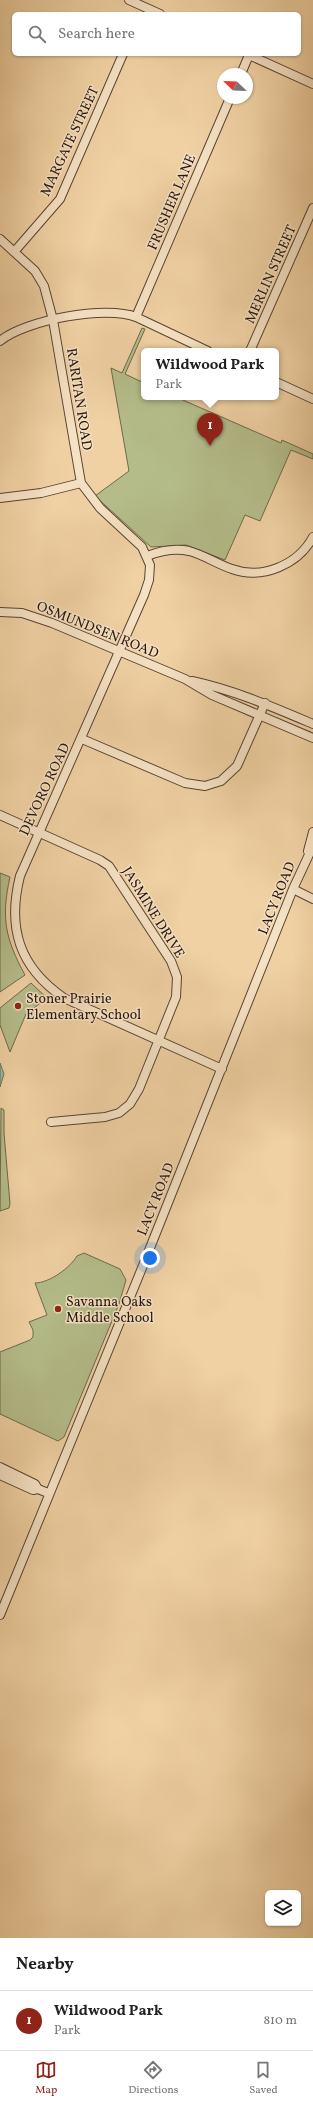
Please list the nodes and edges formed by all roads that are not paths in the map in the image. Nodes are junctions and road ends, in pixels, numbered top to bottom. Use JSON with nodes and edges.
{"nodes":[{"id":1,"x":129,"y":0,"type":"edge"},
{"id":2,"x":142,"y":10,"type":"edge"},
{"id":3,"x":122,"y":56,"type":"edge"},
{"id":4,"x":247,"y":56,"type":"edge"},
{"id":5,"x":252,"y":56,"type":"edge"},
{"id":6,"x":243,"y":68,"type":"edge"},
{"id":7,"x":313,"y":84,"type":"edge"},
{"id":8,"x":227,"y":104,"type":"edge"},
{"id":9,"x":313,"y":208,"type":"edge"},
{"id":10,"x":0,"y":239,"type":"edge"},
{"id":11,"x":14,"y":252,"type":"junction"},
{"id":12,"x":136,"y":317,"type":"junction"},
{"id":13,"x":53,"y":320,"type":"junction"},
{"id":14,"x":0,"y":341,"type":"edge"},
{"id":15,"x":202,"y":348,"type":"edge"},
{"id":16,"x":251,"y":348,"type":"edge"},
{"id":17,"x":279,"y":383,"type":"edge"},
{"id":18,"x":313,"y":399,"type":"edge"},
{"id":19,"x":81,"y":483,"type":"junction"},
{"id":20,"x":0,"y":498,"type":"edge"},
{"id":21,"x":313,"y":537,"type":"edge"},
{"id":22,"x":147,"y":556,"type":"junction"},
{"id":23,"x":0,"y":612,"type":"edge"},
{"id":24,"x":119,"y":652,"type":"junction"},
{"id":25,"x":185,"y":679,"type":"junction"},
{"id":26,"x":265,"y":703,"type":"junction"},
{"id":27,"x":260,"y":714,"type":"junction"},
{"id":28,"x":313,"y":724,"type":"edge"},
{"id":29,"x":313,"y":738,"type":"edge"},
{"id":30,"x":82,"y":739,"type":"junction"},
{"id":31,"x":0,"y":815,"type":"edge"},
{"id":32,"x":39,"y":832,"type":"junction"},
{"id":33,"x":313,"y":832,"type":"edge"},
{"id":34,"x":313,"y":846,"type":"edge"},
{"id":35,"x":305,"y":860,"type":"junction"},
{"id":36,"x":293,"y":890,"type":"junction"},
{"id":37,"x":313,"y":899,"type":"edge"},
{"id":38,"x":158,"y":1041,"type":"junction"},
{"id":39,"x":222,"y":1069,"type":"junction"},
{"id":40,"x":51,"y":1122,"type":"dead end"},
{"id":41,"x":0,"y":1467,"type":"edge"},
{"id":42,"x":0,"y":1475,"type":"edge"},
{"id":43,"x":38,"y":1489,"type":"junction"},
{"id":44,"x":48,"y":1493,"type":"junction"},
{"id":45,"x":0,"y":1615,"type":"edge"}],
"edges":[{"from":1,"to":2,"type":"street"},
{"from":3,"to":11,"type":"street","name":"MARGATE STREET"},
{"from":4,"to":6,"type":"street"},
{"from":5,"to":7,"type":"street"},
{"from":8,"to":12,"type":"street","name":"FRUSHER LANE"},
{"from":9,"to":16,"type":"street","name":"MERLIN STREET"},
{"from":10,"to":11,"type":"street","name":"RARITAN ROAD"},
{"from":11,"to":13,"type":"street","name":"RARITAN ROAD"},
{"from":12,"to":13,"type":"street"},
{"from":12,"to":15,"type":"street"},
{"from":13,"to":14,"type":"street"},
{"from":13,"to":19,"type":"street","name":"RARITAN ROAD"},
{"from":17,"to":18,"type":"street"},
{"from":19,"to":20,"type":"street"},
{"from":19,"to":22,"type":"street","name":"RARITAN ROAD"},
{"from":21,"to":22,"type":"street"},
{"from":22,"to":24,"type":"street","name":"DEVORO ROAD"},
{"from":23,"to":24,"type":"street","name":"OSMUNDSEN ROAD"},
{"from":24,"to":25,"type":"street","name":"OSMUNDSEN ROAD"},
{"from":24,"to":30,"type":"street","name":"DEVORO ROAD"},
{"from":25,"to":26,"type":"street","name":"OSMUNDSEN ROAD"},
{"from":25,"to":27,"type":"street","name":"OSMUNDSEN ROAD"},
{"from":26,"to":27,"type":"street"},
{"from":26,"to":28,"type":"street","name":"OSMUNDSEN ROAD"},
{"from":27,"to":29,"type":"street","name":"OSMUNDSEN ROAD"},
{"from":27,"to":30,"type":"street"},
{"from":30,"to":32,"type":"street","name":"DEVORO ROAD"},
{"from":31,"to":32,"type":"street","name":"JASMINE DRIVE"},
{"from":32,"to":38,"type":"street","name":"JASMINE DRIVE"},
{"from":32,"to":38,"type":"street","name":"DEVORO ROAD"},
{"from":33,"to":35,"type":"street","name":"LACY ROAD"},
{"from":34,"to":35,"type":"street","name":"LACY ROAD"},
{"from":35,"to":36,"type":"street","name":"LACY ROAD"},
{"from":36,"to":37,"type":"street"},
{"from":36,"to":39,"type":"street","name":"LACY ROAD"},
{"from":38,"to":39,"type":"street","name":"DEVORO ROAD"},
{"from":38,"to":40,"type":"street","name":"JASMINE DRIVE"},
{"from":39,"to":44,"type":"street","name":"LACY ROAD"},
{"from":41,"to":43,"type":"street"},
{"from":42,"to":43,"type":"street"},
{"from":43,"to":44,"type":"street"},
{"from":44,"to":45,"type":"street","name":"LACY ROAD"}]}
